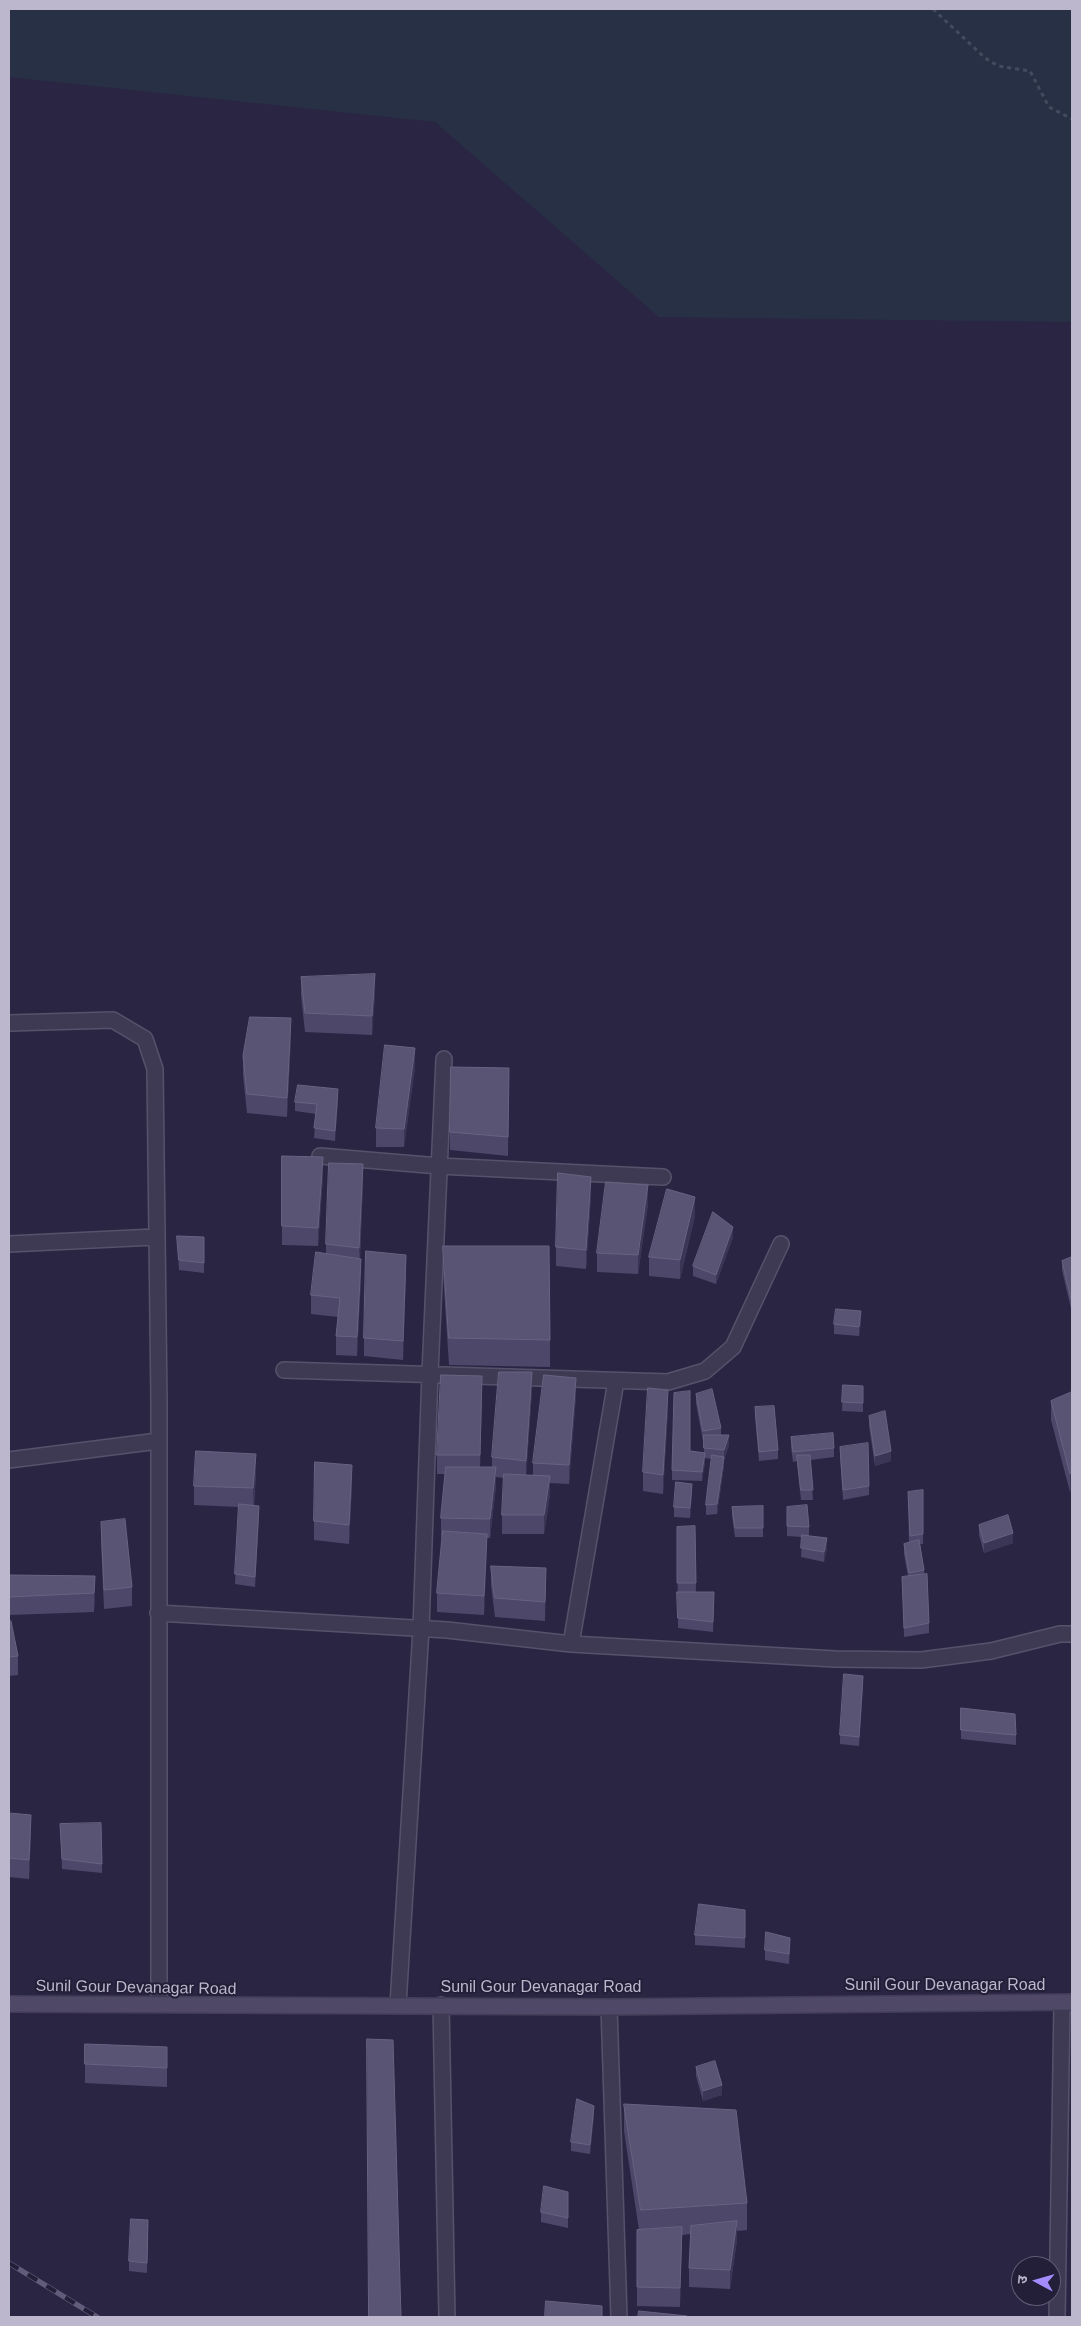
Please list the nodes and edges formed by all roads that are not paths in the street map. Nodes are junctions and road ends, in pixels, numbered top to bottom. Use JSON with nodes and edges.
{"nodes":[{"id":1,"x":9,"y":1023,"type":"edge"},
{"id":2,"x":444,"y":1059,"type":"dead end"},
{"id":3,"x":320,"y":1156,"type":"edge"},
{"id":4,"x":439,"y":1166,"type":"junction"},
{"id":5,"x":663,"y":1177,"type":"dead end"},
{"id":6,"x":155,"y":1237,"type":"junction"},
{"id":7,"x":9,"y":1244,"type":"edge"},
{"id":8,"x":781,"y":1244,"type":"dead end"},
{"id":9,"x":284,"y":1370,"type":"dead end"},
{"id":10,"x":430,"y":1373,"type":"junction"},
{"id":11,"x":616,"y":1381,"type":"junction"},
{"id":12,"x":158,"y":1441,"type":"junction"},
{"id":13,"x":9,"y":1460,"type":"edge"},
{"id":14,"x":158,"y":1613,"type":"junction"},
{"id":15,"x":421,"y":1629,"type":"junction"},
{"id":16,"x":1072,"y":1634,"type":"edge"},
{"id":17,"x":571,"y":1644,"type":"junction"},
{"id":18,"x":1067,"y":2002,"type":"edge"},
{"id":19,"x":9,"y":2004,"type":"edge"},
{"id":20,"x":158,"y":2004,"type":"junction"},
{"id":21,"x":398,"y":2005,"type":"junction"},
{"id":22,"x":441,"y":2005,"type":"junction"},
{"id":23,"x":609,"y":2007,"type":"junction"},
{"id":24,"x":446,"y":2317,"type":"edge"},
{"id":25,"x":620,"y":2317,"type":"edge"},
{"id":26,"x":1058,"y":2317,"type":"edge"}],
"edges":[{"from":1,"to":6,"type":"street"},
{"from":2,"to":4,"type":"street"},
{"from":3,"to":4,"type":"street"},
{"from":4,"to":5,"type":"street"},
{"from":4,"to":10,"type":"street"},
{"from":6,"to":7,"type":"street"},
{"from":6,"to":12,"type":"street"},
{"from":8,"to":11,"type":"street"},
{"from":9,"to":10,"type":"street"},
{"from":10,"to":11,"type":"street"},
{"from":10,"to":15,"type":"street"},
{"from":11,"to":17,"type":"street"},
{"from":12,"to":13,"type":"street"},
{"from":12,"to":14,"type":"street"},
{"from":14,"to":15,"type":"street"},
{"from":14,"to":20,"type":"street"},
{"from":15,"to":17,"type":"street"},
{"from":15,"to":21,"type":"street"},
{"from":16,"to":17,"type":"street"},
{"from":18,"to":23,"type":"main road","name":"Sunil Gour Devanagar Road"},
{"from":18,"to":26,"type":"street"},
{"from":19,"to":20,"type":"main road","name":"Sunil Gour Devanagar Road"},
{"from":20,"to":21,"type":"main road","name":"Sunil Gour Devanagar Road"},
{"from":21,"to":22,"type":"main road","name":"Sunil Gour Devanagar Road"},
{"from":22,"to":23,"type":"main road","name":"Sunil Gour Devanagar Road"},
{"from":22,"to":24,"type":"street"},
{"from":23,"to":25,"type":"street"}]}
